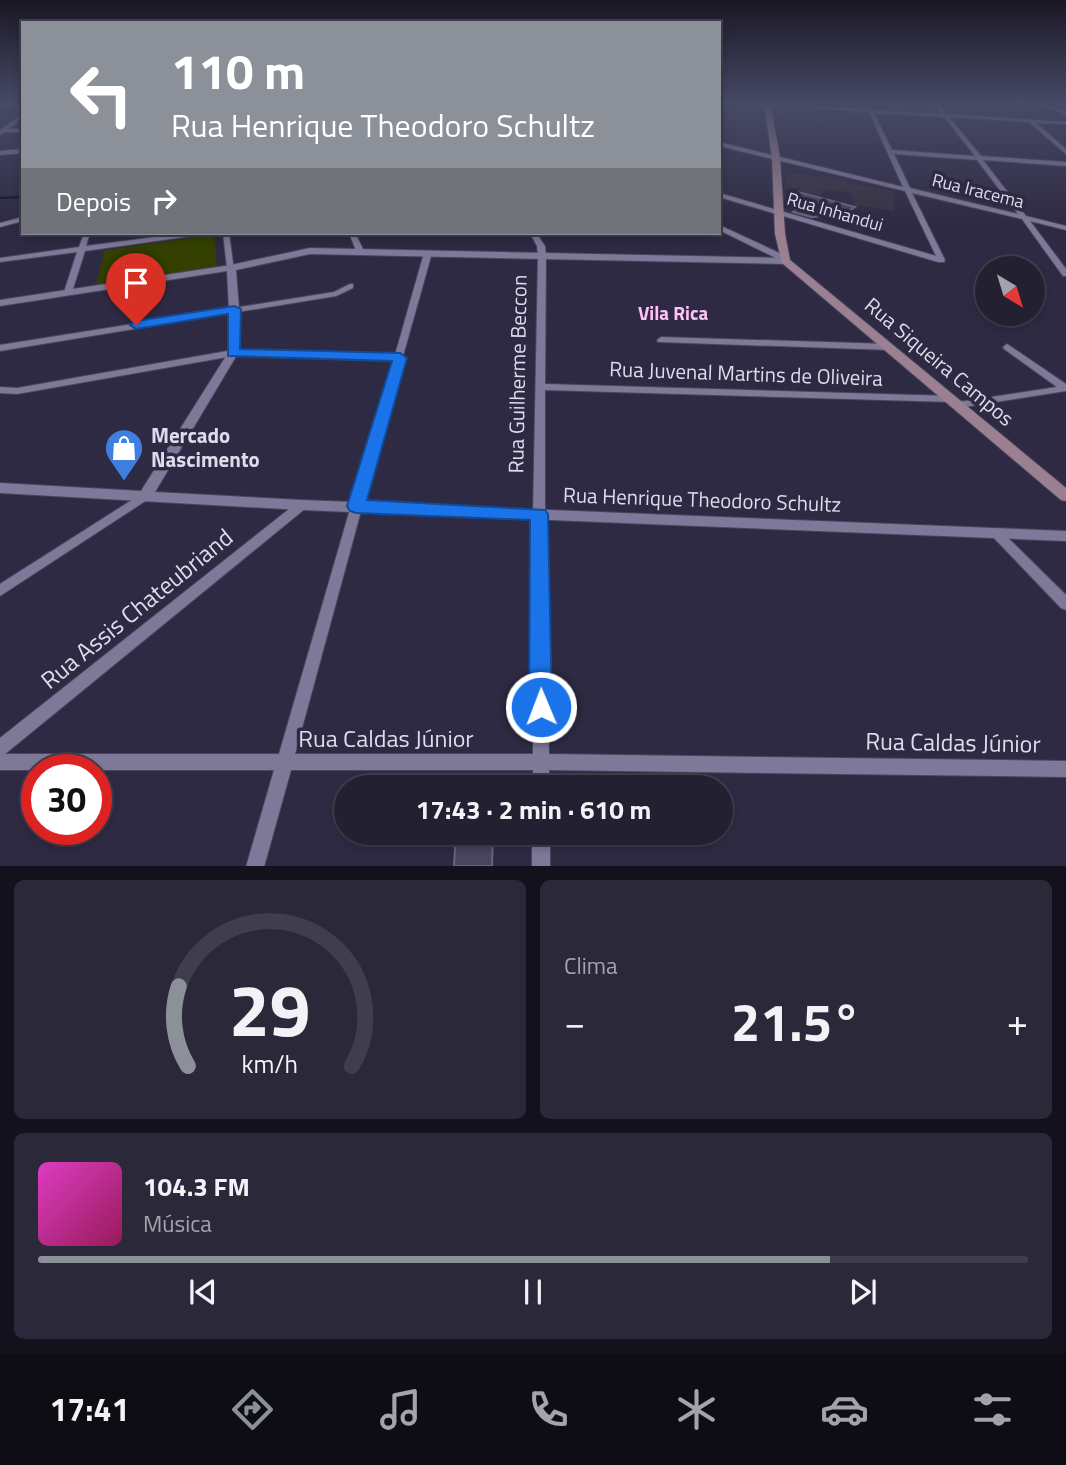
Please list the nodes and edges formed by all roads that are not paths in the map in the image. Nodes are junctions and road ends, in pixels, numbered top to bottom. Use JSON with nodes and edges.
{"nodes":[{"id":1,"x":774,"y":143,"type":"edge"},
{"id":2,"x":887,"y":143,"type":"edge"},
{"id":3,"x":967,"y":143,"type":"edge"},
{"id":4,"x":721,"y":144,"type":"edge"},
{"id":5,"x":21,"y":152,"type":"edge"},
{"id":6,"x":891,"y":152,"type":"junction"},
{"id":7,"x":0,"y":153,"type":"edge"},
{"id":8,"x":776,"y":158,"type":"junction"},
{"id":9,"x":979,"y":158,"type":"junction"},
{"id":10,"x":1066,"y":164,"type":"edge"},
{"id":11,"x":910,"y":190,"type":"junction"},
{"id":12,"x":721,"y":196,"type":"edge"},
{"id":13,"x":779,"y":212,"type":"junction"},
{"id":14,"x":1026,"y":218,"type":"junction"},
{"id":15,"x":21,"y":220,"type":"edge"},
{"id":16,"x":0,"y":225,"type":"edge"},
{"id":17,"x":721,"y":228,"type":"edge"},
{"id":18,"x":1066,"y":228,"type":"edge"},
{"id":19,"x":86,"y":235,"type":"edge"},
{"id":20,"x":184,"y":235,"type":"edge"},
{"id":21,"x":226,"y":235,"type":"edge"},
{"id":22,"x":353,"y":235,"type":"edge"},
{"id":23,"x":534,"y":235,"type":"edge"},
{"id":24,"x":82,"y":249,"type":"junction"},
{"id":25,"x":360,"y":251,"type":"junction"},
{"id":26,"x":428,"y":253,"type":"junction"},
{"id":27,"x":542,"y":256,"type":"junction"},
{"id":28,"x":784,"y":259,"type":"junction"},
{"id":29,"x":0,"y":260,"type":"edge"},
{"id":30,"x":231,"y":268,"type":"junction"},
{"id":31,"x":1066,"y":274,"type":"edge"},
{"id":32,"x":350,"y":286,"type":"dead end"},
{"id":33,"x":68,"y":292,"type":"junction"},
{"id":34,"x":0,"y":303,"type":"edge"},
{"id":35,"x":234,"y":309,"type":"junction"},
{"id":36,"x":661,"y":340,"type":"dead end"},
{"id":37,"x":890,"y":347,"type":"junction"},
{"id":38,"x":1007,"y":347,"type":"dead end"},
{"id":39,"x":0,"y":348,"type":"edge"},
{"id":40,"x":233,"y":353,"type":"junction"},
{"id":41,"x":400,"y":358,"type":"junction"},
{"id":42,"x":540,"y":387,"type":"junction"},
{"id":43,"x":1065,"y":388,"type":"edge"},
{"id":44,"x":0,"y":390,"type":"edge"},
{"id":45,"x":954,"y":402,"type":"junction"},
{"id":46,"x":0,"y":488,"type":"edge"},
{"id":47,"x":1064,"y":493,"type":"edge"},
{"id":48,"x":146,"y":495,"type":"junction"},
{"id":49,"x":302,"y":505,"type":"junction"},
{"id":50,"x":356,"y":506,"type":"junction"},
{"id":51,"x":539,"y":514,"type":"junction"},
{"id":52,"x":997,"y":534,"type":"junction"},
{"id":53,"x":1066,"y":536,"type":"edge"},
{"id":54,"x":0,"y":590,"type":"edge"},
{"id":55,"x":1066,"y":604,"type":"edge"},
{"id":56,"x":0,"y":748,"type":"edge"},
{"id":57,"x":0,"y":762,"type":"edge"},
{"id":58,"x":541,"y":762,"type":"junction"},
{"id":59,"x":285,"y":764,"type":"junction"},
{"id":60,"x":1066,"y":769,"type":"edge"},
{"id":61,"x":541,"y":775,"type":"edge"},
{"id":62,"x":541,"y":845,"type":"edge"},
{"id":63,"x":255,"y":866,"type":"edge"},
{"id":64,"x":541,"y":866,"type":"edge"}],
"edges":[{"from":1,"to":8,"type":"main road"},
{"from":2,"to":6,"type":"street"},
{"from":3,"to":9,"type":"street"},
{"from":4,"to":8,"type":"street","name":"Rua Iracema"},
{"from":5,"to":7,"type":"street"},
{"from":6,"to":9,"type":"street"},
{"from":6,"to":11,"type":"street"},
{"from":8,"to":11,"type":"street","name":"Rua Iracema"},
{"from":8,"to":13,"type":"main road"},
{"from":9,"to":10,"type":"street"},
{"from":9,"to":14,"type":"street"},
{"from":11,"to":13,"type":"street","name":"Rua Inhandui"},
{"from":11,"to":14,"type":"street","name":"Rua Iracema"},
{"from":12,"to":13,"type":"street","name":"Rua Inhandui"},
{"from":13,"to":28,"type":"main road"},
{"from":14,"to":18,"type":"street","name":"Rua Iracema"},
{"from":14,"to":31,"type":"street"},
{"from":15,"to":16,"type":"street"},
{"from":17,"to":28,"type":"street","name":"Rua Siqueira Campos"},
{"from":19,"to":24,"type":"street"},
{"from":20,"to":24,"type":"street"},
{"from":21,"to":30,"type":"street"},
{"from":22,"to":25,"type":"street"},
{"from":23,"to":27,"type":"street"},
{"from":24,"to":29,"type":"street"},
{"from":24,"to":33,"type":"street"},
{"from":25,"to":26,"type":"street"},
{"from":25,"to":30,"type":"street"},
{"from":26,"to":27,"type":"street"},
{"from":26,"to":41,"type":"street"},
{"from":27,"to":28,"type":"street"},
{"from":27,"to":42,"type":"street","name":"Rua Guilherme Beccon"},
{"from":28,"to":37,"type":"main road","name":"Rua Siqueira Campos"},
{"from":30,"to":33,"type":"street"},
{"from":30,"to":35,"type":"street"},
{"from":32,"to":35,"type":"street"},
{"from":33,"to":34,"type":"street"},
{"from":35,"to":39,"type":"street"},
{"from":35,"to":40,"type":"street"},
{"from":36,"to":37,"type":"street"},
{"from":37,"to":45,"type":"main road","name":"Rua Siqueira Campos"},
{"from":38,"to":43,"type":"street"},
{"from":40,"to":41,"type":"street"},
{"from":40,"to":44,"type":"street"},
{"from":40,"to":48,"type":"street"},
{"from":41,"to":50,"type":"street"},
{"from":42,"to":45,"type":"street","name":"Rua Juvenal Martins de Oliveira"},
{"from":42,"to":51,"type":"street","name":"Rua Guilherme Beccon"},
{"from":43,"to":45,"type":"street","name":"Rua Juvenal Martins de Oliveira"},
{"from":45,"to":47,"type":"main road","name":"Rua Siqueira Campos"},
{"from":46,"to":48,"type":"street","name":"Rua Henrique Theodoro Schultz"},
{"from":48,"to":49,"type":"street","name":"Rua Henrique Theodoro Schultz"},
{"from":48,"to":54,"type":"street"},
{"from":49,"to":50,"type":"street","name":"Rua Henrique Theodoro Schultz"},
{"from":49,"to":56,"type":"street","name":"Rua Assis Chateubriand"},
{"from":50,"to":51,"type":"street","name":"Rua Henrique Theodoro Schultz"},
{"from":50,"to":59,"type":"street"},
{"from":51,"to":52,"type":"street","name":"Rua Henrique Theodoro Schultz"},
{"from":51,"to":58,"type":"street","name":"Rua Guilherme Beccon"},
{"from":52,"to":53,"type":"street","name":"Rua Henrique Theodoro Schultz"},
{"from":52,"to":55,"type":"street"},
{"from":57,"to":59,"type":"street","name":"Rua Caldas Júnior"},
{"from":58,"to":59,"type":"street","name":"Rua Caldas Júnior"},
{"from":58,"to":60,"type":"street","name":"Rua Caldas Júnior"},
{"from":58,"to":61,"type":"street","name":"Rua Guilherme Beccon"},
{"from":59,"to":63,"type":"street"},
{"from":62,"to":64,"type":"street"}]}
